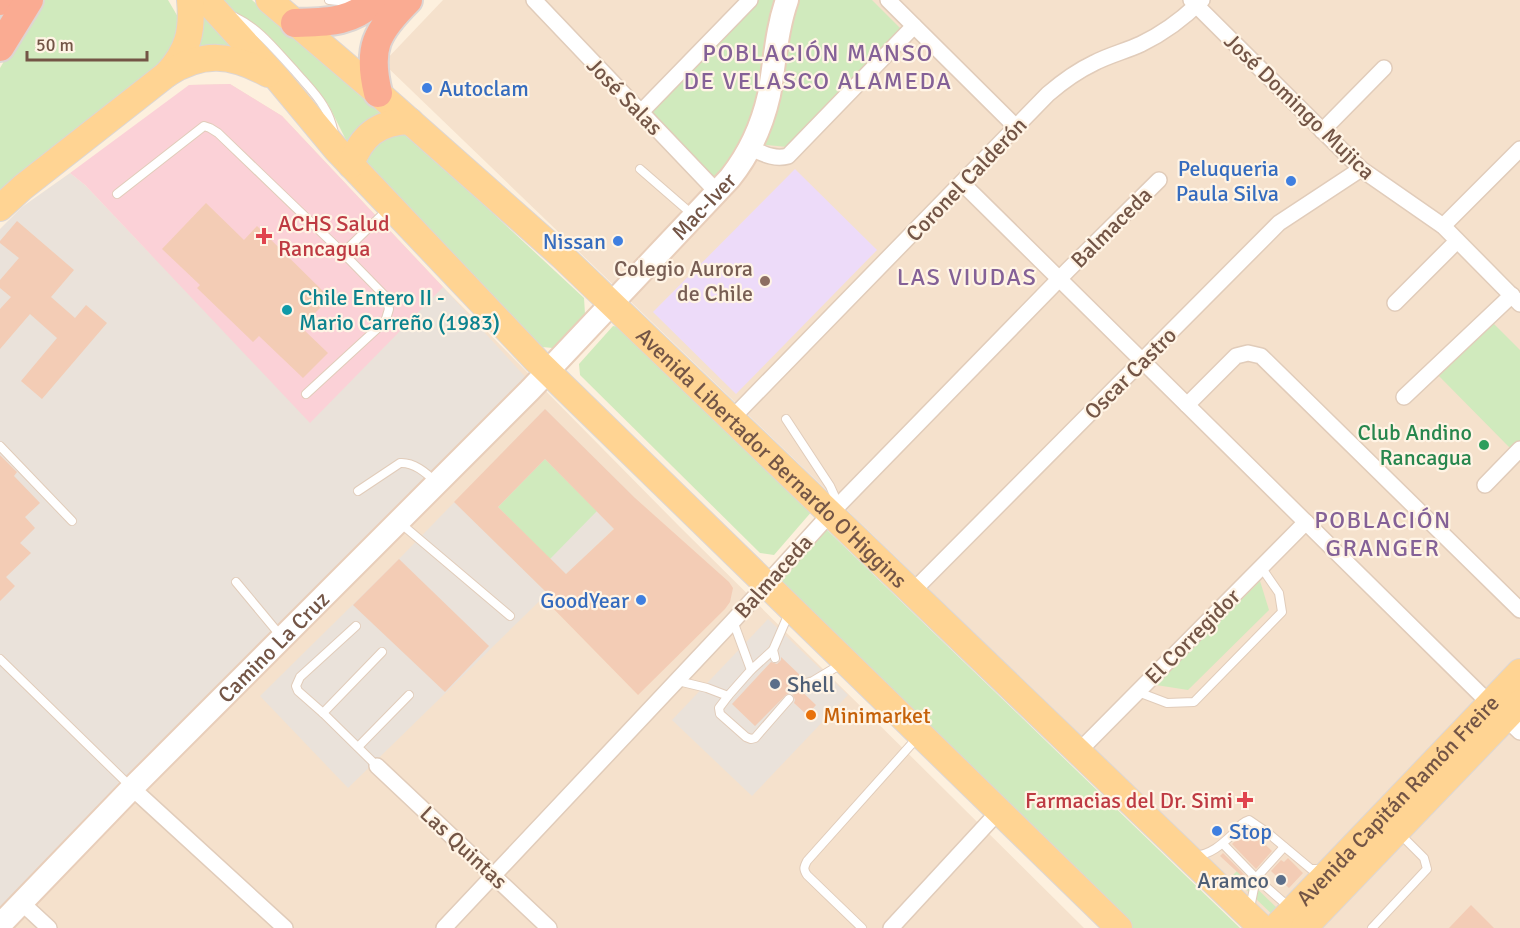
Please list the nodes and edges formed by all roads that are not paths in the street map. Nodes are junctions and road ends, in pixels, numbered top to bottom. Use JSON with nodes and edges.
{"nodes":[{"id":1,"x":29,"y":0,"type":"edge"},
{"id":2,"x":190,"y":0,"type":"edge"},
{"id":3,"x":329,"y":0,"type":"edge"},
{"id":4,"x":354,"y":0,"type":"edge"},
{"id":5,"x":376,"y":0,"type":"edge"},
{"id":6,"x":408,"y":0,"type":"edge"},
{"id":7,"x":750,"y":0,"type":"edge"},
{"id":8,"x":788,"y":0,"type":"edge"},
{"id":9,"x":888,"y":0,"type":"edge"},
{"id":10,"x":1196,"y":2,"type":"edge"},
{"id":11,"x":541,"y":3,"type":"edge"},
{"id":12,"x":211,"y":5,"type":"edge"},
{"id":13,"x":283,"y":9,"type":"edge"},
{"id":14,"x":914,"y":26,"type":"junction"},
{"id":15,"x":0,"y":47,"type":"edge"},
{"id":16,"x":1384,"y":68,"type":"dead end"},
{"id":17,"x":167,"y":74,"type":"junction"},
{"id":18,"x":277,"y":78,"type":"junction"},
{"id":19,"x":378,"y":93,"type":"junction"},
{"id":20,"x":641,"y":112,"type":"junction"},
{"id":21,"x":410,"y":121,"type":"junction"},
{"id":22,"x":1016,"y":128,"type":"junction"},
{"id":23,"x":1322,"y":131,"type":"junction"},
{"id":24,"x":750,"y":148,"type":"junction"},
{"id":25,"x":1520,"y":148,"type":"edge"},
{"id":26,"x":344,"y":157,"type":"junction"},
{"id":27,"x":640,"y":169,"type":"dead end"},
{"id":28,"x":1361,"y":169,"type":"junction"},
{"id":29,"x":1159,"y":180,"type":"dead end"},
{"id":30,"x":962,"y":183,"type":"junction"},
{"id":31,"x":717,"y":192,"type":"junction"},
{"id":32,"x":117,"y":194,"type":"dead end"},
{"id":33,"x":0,"y":208,"type":"edge"},
{"id":34,"x":390,"y":208,"type":"junction"},
{"id":35,"x":695,"y":216,"type":"junction"},
{"id":36,"x":1443,"y":226,"type":"junction"},
{"id":37,"x":1457,"y":241,"type":"junction"},
{"id":38,"x":343,"y":253,"type":"junction"},
{"id":39,"x":1060,"y":279,"type":"junction"},
{"id":40,"x":1516,"y":300,"type":"edge"},
{"id":41,"x":1395,"y":303,"type":"dead end"},
{"id":42,"x":611,"y":304,"type":"junction"},
{"id":43,"x":1142,"y":361,"type":"junction"},
{"id":44,"x":547,"y":372,"type":"junction"},
{"id":45,"x":306,"y":394,"type":"dead end"},
{"id":46,"x":1404,"y":397,"type":"dead end"},
{"id":47,"x":1187,"y":405,"type":"junction"},
{"id":48,"x":730,"y":419,"type":"junction"},
{"id":49,"x":786,"y":419,"type":"dead end"},
{"id":50,"x":0,"y":446,"type":"edge"},
{"id":51,"x":1520,"y":449,"type":"edge"},
{"id":52,"x":437,"y":483,"type":"junction"},
{"id":53,"x":1485,"y":485,"type":"dead end"},
{"id":54,"x":358,"y":490,"type":"dead end"},
{"id":55,"x":835,"y":510,"type":"junction"},
{"id":56,"x":72,"y":521,"type":"dead end"},
{"id":57,"x":398,"y":521,"type":"junction"},
{"id":58,"x":1306,"y":522,"type":"junction"},
{"id":59,"x":1261,"y":567,"type":"junction"},
{"id":60,"x":236,"y":582,"type":"dead end"},
{"id":61,"x":766,"y":584,"type":"junction"},
{"id":62,"x":912,"y":592,"type":"junction"},
{"id":63,"x":791,"y":609,"type":"junction"},
{"id":64,"x":1520,"y":610,"type":"edge"},
{"id":65,"x":510,"y":616,"type":"dead end"},
{"id":66,"x":733,"y":621,"type":"junction"},
{"id":67,"x":356,"y":626,"type":"dead end"},
{"id":68,"x":283,"y":639,"type":"junction"},
{"id":69,"x":382,"y":652,"type":"dead end"},
{"id":70,"x":0,"y":659,"type":"edge"},
{"id":71,"x":846,"y":662,"type":"junction"},
{"id":72,"x":751,"y":670,"type":"junction"},
{"id":73,"x":1520,"y":672,"type":"edge"},
{"id":74,"x":676,"y":681,"type":"junction"},
{"id":75,"x":801,"y":685,"type":"dead end"},
{"id":76,"x":1137,"y":692,"type":"junction"},
{"id":77,"x":408,"y":695,"type":"dead end"},
{"id":78,"x":728,"y":696,"type":"junction"},
{"id":79,"x":789,"y":699,"type":"dead end"},
{"id":80,"x":323,"y":713,"type":"junction"},
{"id":81,"x":1509,"y":714,"type":"edge"},
{"id":82,"x":920,"y":735,"type":"junction"},
{"id":83,"x":358,"y":747,"type":"junction"},
{"id":84,"x":1078,"y":752,"type":"junction"},
{"id":85,"x":377,"y":766,"type":"joint"},
{"id":86,"x":132,"y":788,"type":"junction"},
{"id":87,"x":999,"y":811,"type":"junction"},
{"id":88,"x":1397,"y":831,"type":"junction"},
{"id":89,"x":1223,"y":844,"type":"junction"},
{"id":90,"x":1284,"y":847,"type":"junction"},
{"id":91,"x":1187,"y":856,"type":"junction"},
{"id":92,"x":1332,"y":868,"type":"junction"},
{"id":93,"x":494,"y":875,"type":"junction"},
{"id":94,"x":1256,"y":878,"type":"junction"},
{"id":95,"x":22,"y":903,"type":"junction"},
{"id":96,"x":1298,"y":919,"type":"edge"},
{"id":97,"x":1255,"y":922,"type":"edge"},
{"id":98,"x":0,"y":925,"type":"edge"},
{"id":99,"x":49,"y":928,"type":"edge"},
{"id":100,"x":285,"y":928,"type":"edge"},
{"id":101,"x":444,"y":928,"type":"edge"},
{"id":102,"x":549,"y":928,"type":"edge"},
{"id":103,"x":862,"y":928,"type":"edge"},
{"id":104,"x":891,"y":928,"type":"edge"},
{"id":105,"x":1119,"y":928,"type":"edge"},
{"id":106,"x":1275,"y":928,"type":"edge"},
{"id":107,"x":1372,"y":928,"type":"edge"}],
"edges":[{"from":1,"to":15,"type":"highway"},
{"from":2,"to":17,"type":"main road"},
{"from":3,"to":4,"type":"lane"},
{"from":5,"to":13,"type":"highway"},
{"from":6,"to":19,"type":"highway"},
{"from":7,"to":20,"type":"street"},
{"from":8,"to":24,"type":"street","name":"Mac-Iver"},
{"from":9,"to":14,"type":"street"},
{"from":10,"to":22,"type":"street","name":"Coronel Calderón"},
{"from":10,"to":23,"type":"street","name":"José Domingo Mujica"},
{"from":11,"to":20,"type":"street","name":"José Salas"},
{"from":12,"to":18,"type":"main road"},
{"from":12,"to":26,"type":"lane"},
{"from":13,"to":19,"type":"main road","name":"Avenida Libertador Bernardo O'Higgins"},
{"from":14,"to":22,"type":"street"},
{"from":14,"to":24,"type":"street"},
{"from":16,"to":23,"type":"street"},
{"from":17,"to":18,"type":"main road"},
{"from":17,"to":33,"type":"main road"},
{"from":18,"to":26,"type":"main road"},
{"from":19,"to":21,"type":"main road","name":"Avenida Libertador Bernardo O'Higgins"},
{"from":20,"to":31,"type":"street","name":"José Salas"},
{"from":21,"to":26,"type":"main road"},
{"from":21,"to":42,"type":"main road","name":"Avenida Libertador Bernardo O'Higgins"},
{"from":22,"to":30,"type":"street","name":"Coronel Calderón"},
{"from":23,"to":28,"type":"street","name":"José Domingo Mujica"},
{"from":24,"to":31,"type":"street","name":"Mac-Iver"},
{"from":25,"to":36,"type":"street"},
{"from":26,"to":34,"type":"main road"},
{"from":27,"to":35,"type":"lane"},
{"from":28,"to":36,"type":"street","name":"José Domingo Mujica"},
{"from":28,"to":43,"type":"street","name":"Oscar Castro"},
{"from":29,"to":39,"type":"street","name":"Balmaceda"},
{"from":30,"to":39,"type":"street"},
{"from":30,"to":48,"type":"street","name":"Coronel Calderón"},
{"from":31,"to":35,"type":"street","name":"Mac-Iver"},
{"from":32,"to":38,"type":"lane"},
{"from":34,"to":38,"type":"lane"},
{"from":34,"to":44,"type":"main road"},
{"from":35,"to":42,"type":"street","name":"Mac-Iver"},
{"from":36,"to":37,"type":"street","name":"José Domingo Mujica"},
{"from":37,"to":40,"type":"street","name":"José Domingo Mujica"},
{"from":37,"to":41,"type":"street"},
{"from":38,"to":45,"type":"lane"},
{"from":39,"to":43,"type":"street"},
{"from":39,"to":55,"type":"street","name":"Balmaceda"},
{"from":40,"to":46,"type":"street"},
{"from":42,"to":44,"type":"street","name":"Mac-Iver"},
{"from":42,"to":48,"type":"main road","name":"Avenida Libertador Bernardo O'Higgins"},
{"from":43,"to":47,"type":"street"},
{"from":43,"to":62,"type":"street","name":"Oscar Castro"},
{"from":44,"to":52,"type":"street","name":"Camino La Cruz"},
{"from":44,"to":61,"type":"main road"},
{"from":47,"to":58,"type":"street"},
{"from":47,"to":64,"type":"street"},
{"from":48,"to":55,"type":"main road","name":"Avenida Libertador Bernardo O'Higgins"},
{"from":49,"to":55,"type":"lane"},
{"from":50,"to":56,"type":"lane"},
{"from":51,"to":53,"type":"street"},
{"from":52,"to":54,"type":"lane"},
{"from":52,"to":57,"type":"street","name":"Camino La Cruz"},
{"from":55,"to":61,"type":"street","name":"Balmaceda"},
{"from":55,"to":62,"type":"main road","name":"Avenida Libertador Bernardo O'Higgins"},
{"from":57,"to":65,"type":"lane"},
{"from":57,"to":68,"type":"street","name":"Camino La Cruz"},
{"from":58,"to":59,"type":"street","name":"El Corregidor"},
{"from":58,"to":81,"type":"street"},
{"from":59,"to":76,"type":"street","name":"El Corregidor"},
{"from":59,"to":76,"type":"lane"},
{"from":60,"to":68,"type":"lane"},
{"from":61,"to":63,"type":"main road"},
{"from":61,"to":66,"type":"street","name":"Balmaceda"},
{"from":62,"to":84,"type":"main road","name":"Avenida Libertador Bernardo O'Higgins"},
{"from":63,"to":71,"type":"main road"},
{"from":63,"to":72,"type":"lane"},
{"from":66,"to":72,"type":"lane"},
{"from":66,"to":74,"type":"street","name":"Balmaceda"},
{"from":67,"to":80,"type":"lane"},
{"from":68,"to":86,"type":"street","name":"Camino La Cruz"},
{"from":69,"to":80,"type":"lane"},
{"from":70,"to":86,"type":"lane"},
{"from":71,"to":75,"type":"lane"},
{"from":71,"to":82,"type":"main road"},
{"from":72,"to":78,"type":"lane"},
{"from":73,"to":81,"type":"main road","name":"Avenida Capitán Ramón Freire"},
{"from":74,"to":78,"type":"lane"},
{"from":74,"to":93,"type":"street","name":"Balmaceda"},
{"from":76,"to":84,"type":"street","name":"El Corregidor"},
{"from":77,"to":83,"type":"lane"},
{"from":78,"to":79,"type":"lane"},
{"from":80,"to":83,"type":"lane"},
{"from":81,"to":88,"type":"main road","name":"Avenida Capitán Ramón Freire"},
{"from":81,"to":92,"type":"main road","name":"Avenida Capitán Ramón Freire"},
{"from":82,"to":87,"type":"main road"},
{"from":82,"to":103,"type":"lane"},
{"from":83,"to":85,"type":"lane"},
{"from":84,"to":91,"type":"main road","name":"Avenida Libertador Bernardo O'Higgins"},
{"from":85,"to":93,"type":"street","name":"Las Quintas"},
{"from":86,"to":95,"type":"street","name":"Camino La Cruz"},
{"from":86,"to":100,"type":"street"},
{"from":87,"to":104,"type":"street"},
{"from":87,"to":105,"type":"main road"},
{"from":88,"to":96,"type":"main road","name":"Avenida Capitán Ramón Freire"},
{"from":88,"to":107,"type":"lane"},
{"from":89,"to":90,"type":"lane"},
{"from":89,"to":91,"type":"lane"},
{"from":89,"to":94,"type":"lane"},
{"from":90,"to":92,"type":"lane"},
{"from":90,"to":94,"type":"lane"},
{"from":91,"to":97,"type":"main road","name":"Avenida Libertador Bernardo O'Higgins"},
{"from":92,"to":96,"type":"main road","name":"Avenida Capitán Ramón Freire"},
{"from":93,"to":101,"type":"street","name":"Balmaceda"},
{"from":93,"to":102,"type":"street","name":"Las Quintas"},
{"from":94,"to":96,"type":"lane"},
{"from":94,"to":97,"type":"lane"},
{"from":95,"to":98,"type":"street","name":"Camino La Cruz"},
{"from":95,"to":99,"type":"street"},
{"from":96,"to":106,"type":"main road","name":"Avenida Capitán Ramón Freire"}]}
